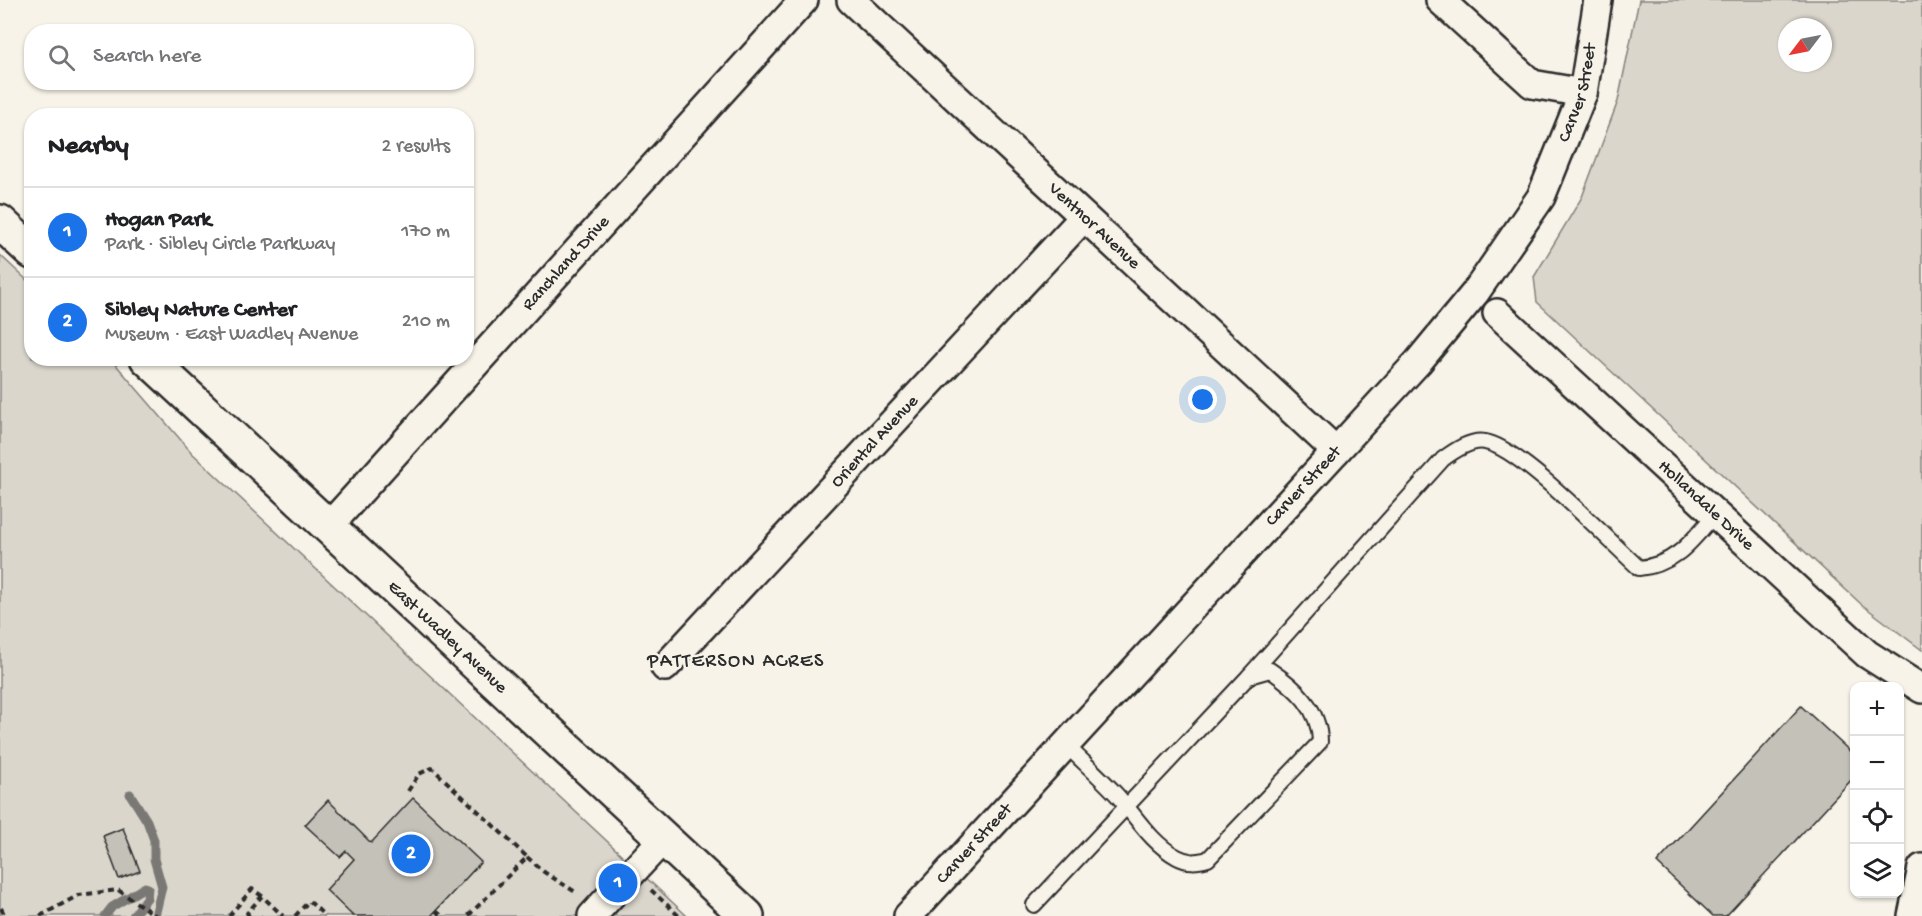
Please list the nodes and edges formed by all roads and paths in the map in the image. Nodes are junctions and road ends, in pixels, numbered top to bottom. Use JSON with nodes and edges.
{"nodes":[{"id":1,"x":804,"y":0,"type":"edge"},
{"id":2,"x":851,"y":0,"type":"edge"},
{"id":3,"x":1440,"y":0,"type":"edge"},
{"id":4,"x":1598,"y":0,"type":"edge"},
{"id":5,"x":1583,"y":93,"type":"junction"},
{"id":6,"x":1084,"y":217,"type":"junction"},
{"id":7,"x":0,"y":222,"type":"edge"},
{"id":8,"x":24,"y":244,"type":"edge"},
{"id":9,"x":1497,"y":313,"type":"dead end"},
{"id":10,"x":474,"y":365,"type":"edge"},
{"id":11,"x":156,"y":366,"type":"edge"},
{"id":12,"x":473,"y":366,"type":"edge"},
{"id":13,"x":1336,"y":451,"type":"junction"},
{"id":14,"x":1714,"y":515,"type":"junction"},
{"id":15,"x":329,"y":526,"type":"junction"},
{"id":16,"x":665,"y":667,"type":"dead end"},
{"id":17,"x":1249,"y":676,"type":"junction"},
{"id":18,"x":1922,"y":689,"type":"edge"},
{"id":19,"x":1066,"y":745,"type":"junction"},
{"id":20,"x":408,"y":791,"type":"dead end"},
{"id":21,"x":1128,"y":808,"type":"junction"},
{"id":22,"x":663,"y":839,"type":"junction"},
{"id":23,"x":527,"y":857,"type":"junction"},
{"id":24,"x":1922,"y":868,"type":"edge"},
{"id":25,"x":262,"y":896,"type":"junction"},
{"id":26,"x":0,"y":902,"type":"edge"},
{"id":27,"x":1034,"y":905,"type":"dead end"},
{"id":28,"x":588,"y":907,"type":"edge"},
{"id":29,"x":0,"y":908,"type":"edge"},
{"id":30,"x":436,"y":910,"type":"dead end"},
{"id":31,"x":154,"y":915,"type":"edge"},
{"id":32,"x":5,"y":916,"type":"edge"},
{"id":33,"x":40,"y":916,"type":"edge"},
{"id":34,"x":229,"y":916,"type":"edge"},
{"id":35,"x":249,"y":916,"type":"edge"},
{"id":36,"x":284,"y":916,"type":"edge"},
{"id":37,"x":295,"y":916,"type":"edge"},
{"id":38,"x":325,"y":916,"type":"edge"},
{"id":39,"x":442,"y":916,"type":"edge"},
{"id":40,"x":468,"y":916,"type":"edge"},
{"id":41,"x":747,"y":916,"type":"edge"},
{"id":42,"x":908,"y":916,"type":"edge"},
{"id":43,"x":1912,"y":916,"type":"edge"}],
"edges":[{"from":1,"to":10,"type":"street","name":"Ranchland Drive"},
{"from":2,"to":6,"type":"street","name":"Ventnor Avenue"},
{"from":3,"to":5,"type":"street"},
{"from":4,"to":5,"type":"street","name":"Carver Street"},
{"from":5,"to":13,"type":"street","name":"Carver Street"},
{"from":6,"to":13,"type":"street","name":"Ventnor Avenue"},
{"from":6,"to":16,"type":"street","name":"Oriental Avenue"},
{"from":7,"to":8,"type":"main road"},
{"from":9,"to":14,"type":"street","name":"Hollandale Drive"},
{"from":11,"to":15,"type":"main road","name":"East Wadley Avenue"},
{"from":12,"to":15,"type":"street","name":"Ranchland Drive"},
{"from":13,"to":19,"type":"street","name":"Carver Street"},
{"from":14,"to":17,"type":"lane"},
{"from":14,"to":18,"type":"street","name":"Hollandale Drive"},
{"from":15,"to":22,"type":"main road","name":"East Wadley Avenue"},
{"from":17,"to":21,"type":"lane"},
{"from":17,"to":21,"type":"lane"},
{"from":19,"to":21,"type":"lane"},
{"from":19,"to":42,"type":"street","name":"Carver Street"},
{"from":20,"to":23,"type":"path"},
{"from":21,"to":27,"type":"lane"},
{"from":22,"to":28,"type":"street"},
{"from":22,"to":41,"type":"main road","name":"East Wadley Avenue"},
{"from":23,"to":28,"type":"path"},
{"from":23,"to":40,"type":"path"},
{"from":24,"to":43,"type":"street"},
{"from":25,"to":34,"type":"path"},
{"from":25,"to":35,"type":"path"},
{"from":25,"to":36,"type":"path"},
{"from":26,"to":29,"type":"path"},
{"from":29,"to":32,"type":"path"},
{"from":30,"to":39,"type":"path"},
{"from":31,"to":33,"type":"path"},
{"from":37,"to":38,"type":"path"}]}
